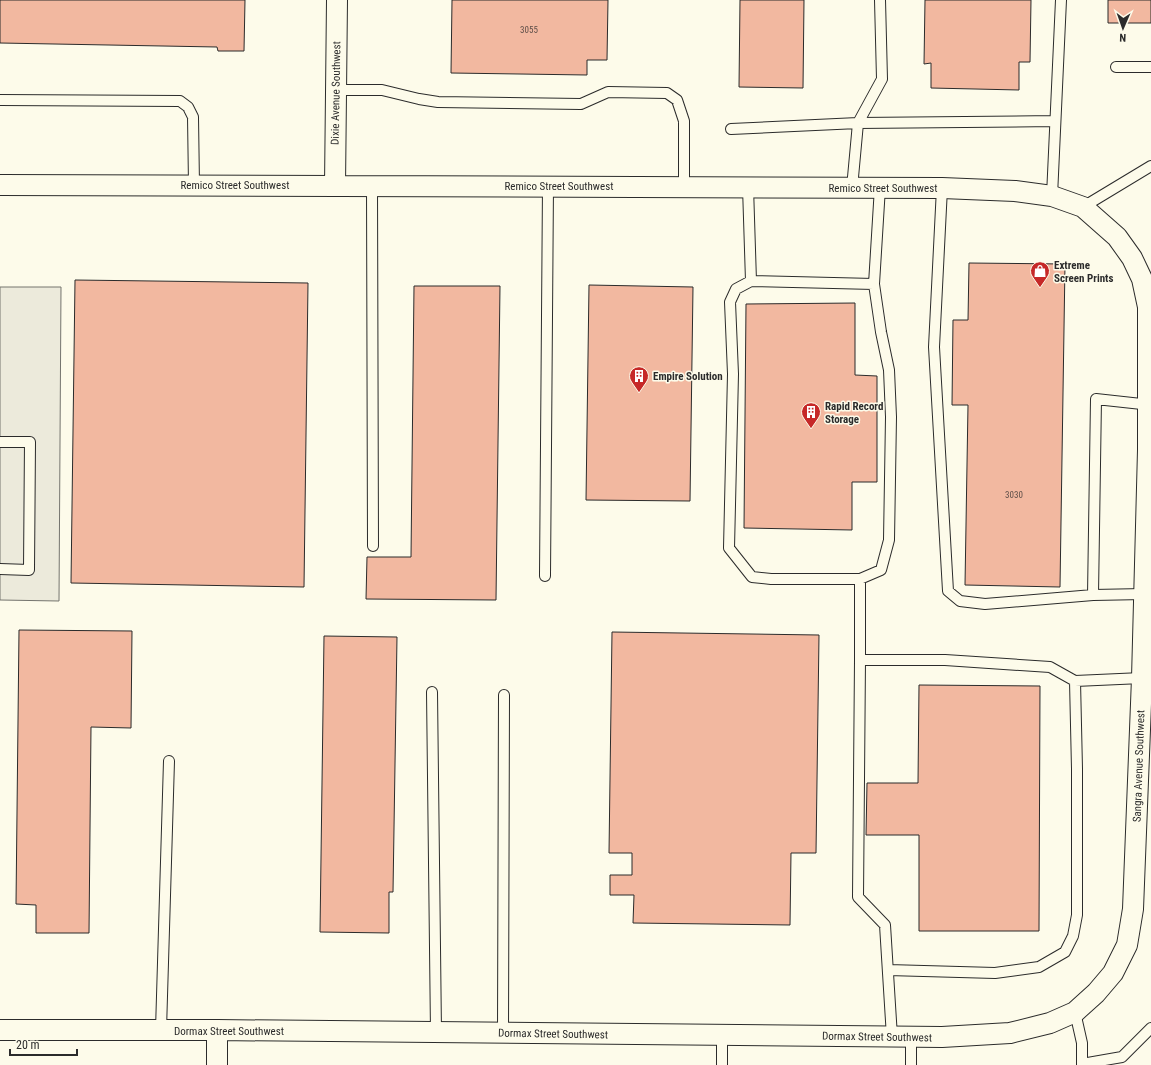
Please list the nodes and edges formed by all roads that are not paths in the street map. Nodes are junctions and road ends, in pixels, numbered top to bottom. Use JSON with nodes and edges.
{"nodes":[{"id":1,"x":337,"y":0,"type":"edge"},
{"id":2,"x":880,"y":0,"type":"edge"},
{"id":3,"x":1061,"y":0,"type":"edge"},
{"id":4,"x":1116,"y":67,"type":"dead end"},
{"id":5,"x":1151,"y":67,"type":"edge"},
{"id":6,"x":336,"y":90,"type":"junction"},
{"id":7,"x":0,"y":100,"type":"edge"},
{"id":8,"x":1055,"y":121,"type":"junction"},
{"id":9,"x":858,"y":122,"type":"junction"},
{"id":10,"x":731,"y":129,"type":"dead end"},
{"id":11,"x":1151,"y":166,"type":"edge"},
{"id":12,"x":0,"y":185,"type":"edge"},
{"id":13,"x":194,"y":185,"type":"junction"},
{"id":14,"x":335,"y":186,"type":"junction"},
{"id":15,"x":372,"y":186,"type":"junction"},
{"id":16,"x":548,"y":186,"type":"junction"},
{"id":17,"x":684,"y":187,"type":"junction"},
{"id":18,"x":748,"y":187,"type":"junction"},
{"id":19,"x":852,"y":188,"type":"junction"},
{"id":20,"x":880,"y":188,"type":"junction"},
{"id":21,"x":942,"y":188,"type":"junction"},
{"id":22,"x":1052,"y":196,"type":"junction"},
{"id":23,"x":1083,"y":207,"type":"junction"},
{"id":24,"x":1109,"y":228,"type":"joint"},
{"id":25,"x":1146,"y":278,"type":"edge"},
{"id":26,"x":751,"y":281,"type":"junction"},
{"id":27,"x":874,"y":284,"type":"junction"},
{"id":28,"x":1149,"y":405,"type":"edge"},
{"id":29,"x":0,"y":442,"type":"edge"},
{"id":30,"x":373,"y":546,"type":"dead end"},
{"id":31,"x":0,"y":569,"type":"edge"},
{"id":32,"x":545,"y":576,"type":"dead end"},
{"id":33,"x":860,"y":579,"type":"junction"},
{"id":34,"x":1093,"y":594,"type":"junction"},
{"id":35,"x":1144,"y":594,"type":"junction"},
{"id":36,"x":860,"y":660,"type":"junction"},
{"id":37,"x":1146,"y":678,"type":"edge"},
{"id":38,"x":1075,"y":681,"type":"junction"},
{"id":39,"x":432,"y":692,"type":"dead end"},
{"id":40,"x":504,"y":695,"type":"dead end"},
{"id":41,"x":169,"y":761,"type":"dead end"},
{"id":42,"x":888,"y":970,"type":"junction"},
{"id":43,"x":1096,"y":993,"type":"joint"},
{"id":44,"x":1074,"y":1012,"type":"junction"},
{"id":45,"x":1151,"y":1028,"type":"edge"},
{"id":46,"x":0,"y":1030,"type":"edge"},
{"id":47,"x":161,"y":1030,"type":"junction"},
{"id":48,"x":217,"y":1030,"type":"junction"},
{"id":49,"x":436,"y":1032,"type":"junction"},
{"id":50,"x":503,"y":1033,"type":"junction"},
{"id":51,"x":722,"y":1035,"type":"junction"},
{"id":52,"x":902,"y":1037,"type":"junction"},
{"id":53,"x":1082,"y":1064,"type":"edge"},
{"id":54,"x":217,"y":1065,"type":"edge"},
{"id":55,"x":722,"y":1065,"type":"edge"},
{"id":56,"x":911,"y":1065,"type":"edge"}],
"edges":[{"from":1,"to":6,"type":"street","name":"Dixie Avenue Southwest"},
{"from":2,"to":9,"type":"lane"},
{"from":3,"to":8,"type":"lane"},
{"from":4,"to":5,"type":"lane"},
{"from":6,"to":14,"type":"street","name":"Dixie Avenue Southwest"},
{"from":6,"to":17,"type":"lane"},
{"from":7,"to":13,"type":"lane"},
{"from":8,"to":9,"type":"lane"},
{"from":8,"to":22,"type":"lane"},
{"from":9,"to":10,"type":"lane"},
{"from":9,"to":19,"type":"lane"},
{"from":11,"to":23,"type":"lane"},
{"from":12,"to":13,"type":"street","name":"Remico Street Southwest"},
{"from":13,"to":14,"type":"street","name":"Remico Street Southwest"},
{"from":14,"to":15,"type":"street","name":"Remico Street Southwest"},
{"from":15,"to":16,"type":"street","name":"Remico Street Southwest"},
{"from":15,"to":30,"type":"lane"},
{"from":16,"to":17,"type":"street","name":"Remico Street Southwest"},
{"from":16,"to":32,"type":"lane"},
{"from":17,"to":18,"type":"street","name":"Remico Street Southwest"},
{"from":18,"to":19,"type":"street","name":"Remico Street Southwest"},
{"from":18,"to":26,"type":"lane"},
{"from":19,"to":20,"type":"street","name":"Remico Street Southwest"},
{"from":20,"to":21,"type":"street","name":"Remico Street Southwest"},
{"from":20,"to":27,"type":"lane"},
{"from":21,"to":22,"type":"street","name":"Remico Street Southwest"},
{"from":21,"to":34,"type":"lane"},
{"from":22,"to":23,"type":"street","name":"Remico Street Southwest"},
{"from":23,"to":24,"type":"street","name":"Remico Street Southwest"},
{"from":24,"to":25,"type":"street","name":"Sangra Avenue Southwest"},
{"from":25,"to":28,"type":"street","name":"Sangra Avenue Southwest"},
{"from":26,"to":27,"type":"lane"},
{"from":26,"to":33,"type":"lane"},
{"from":27,"to":33,"type":"lane"},
{"from":28,"to":34,"type":"lane"},
{"from":28,"to":35,"type":"street","name":"Sangra Avenue Southwest"},
{"from":29,"to":31,"type":"lane"},
{"from":33,"to":36,"type":"lane"},
{"from":34,"to":35,"type":"lane"},
{"from":35,"to":37,"type":"street","name":"Sangra Avenue Southwest"},
{"from":36,"to":38,"type":"lane"},
{"from":36,"to":42,"type":"lane"},
{"from":37,"to":38,"type":"lane"},
{"from":37,"to":43,"type":"street","name":"Sangra Avenue Southwest"},
{"from":38,"to":42,"type":"lane"},
{"from":39,"to":49,"type":"lane"},
{"from":40,"to":50,"type":"lane"},
{"from":41,"to":47,"type":"lane"},
{"from":42,"to":52,"type":"lane"},
{"from":43,"to":44,"type":"street","name":"Dormax Street Southwest"},
{"from":44,"to":52,"type":"street","name":"Dormax Street Southwest"},
{"from":44,"to":53,"type":"lane"},
{"from":45,"to":53,"type":"lane"},
{"from":46,"to":47,"type":"street","name":"Dormax Street Southwest"},
{"from":47,"to":48,"type":"street","name":"Dormax Street Southwest"},
{"from":48,"to":49,"type":"street","name":"Dormax Street Southwest"},
{"from":48,"to":54,"type":"street"},
{"from":49,"to":50,"type":"street","name":"Dormax Street Southwest"},
{"from":50,"to":51,"type":"street","name":"Dormax Street Southwest"},
{"from":51,"to":52,"type":"street","name":"Dormax Street Southwest"},
{"from":51,"to":55,"type":"lane"},
{"from":52,"to":56,"type":"lane"}]}
